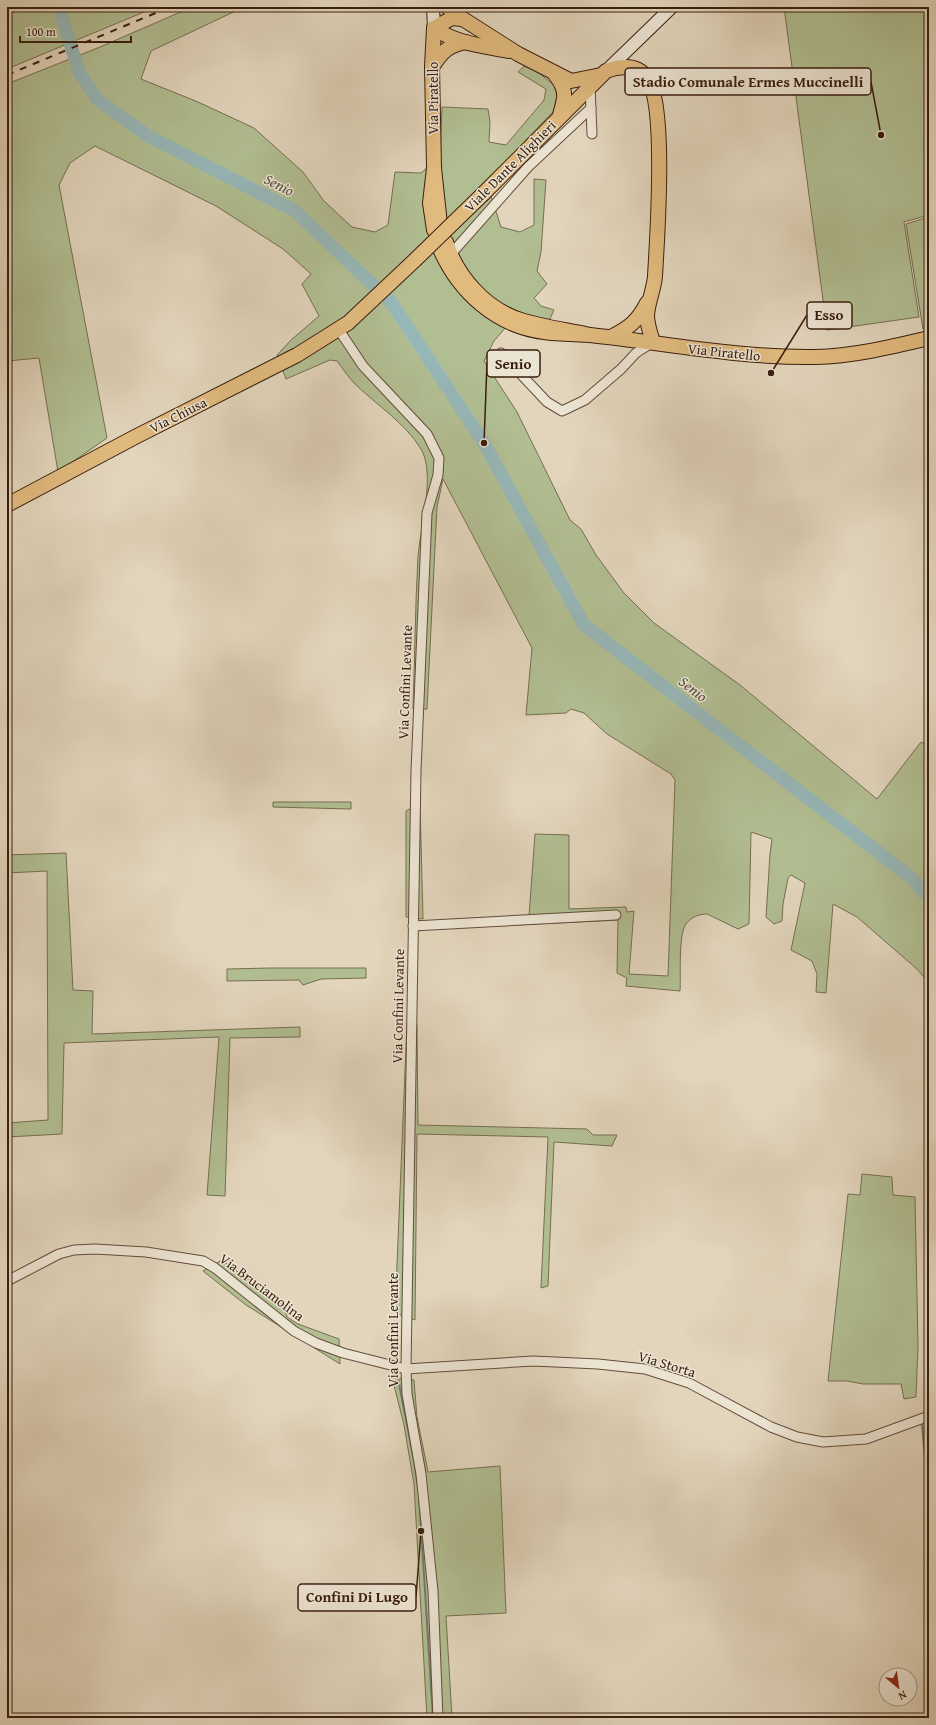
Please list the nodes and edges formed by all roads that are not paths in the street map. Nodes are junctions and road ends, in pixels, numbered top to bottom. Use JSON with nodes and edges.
{"nodes":[{"id":1,"x":433,"y":7,"type":"edge"},
{"id":2,"x":448,"y":7,"type":"edge"},
{"id":3,"x":672,"y":7,"type":"edge"},
{"id":4,"x":462,"y":19,"type":"junction"},
{"id":5,"x":434,"y":28,"type":"junction"},
{"id":6,"x":466,"y":42,"type":"junction"},
{"id":7,"x":518,"y":54,"type":"junction"},
{"id":8,"x":432,"y":66,"type":"junction"},
{"id":9,"x":554,"y":73,"type":"junction"},
{"id":10,"x":604,"y":73,"type":"junction"},
{"id":11,"x":590,"y":86,"type":"junction"},
{"id":12,"x":591,"y":108,"type":"junction"},
{"id":13,"x":560,"y":117,"type":"junction"},
{"id":14,"x":592,"y":134,"type":"dead end"},
{"id":15,"x":437,"y":227,"type":"dead end"},
{"id":16,"x":445,"y":248,"type":"joint"},
{"id":17,"x":651,"y":295,"type":"junction"},
{"id":18,"x":343,"y":327,"type":"junction"},
{"id":19,"x":611,"y":337,"type":"junction"},
{"id":20,"x":929,"y":338,"type":"edge"},
{"id":21,"x":653,"y":342,"type":"junction"},
{"id":22,"x":501,"y":353,"type":"dead end"},
{"id":23,"x":7,"y":505,"type":"edge"},
{"id":24,"x":616,"y":915,"type":"dead end"},
{"id":25,"x":413,"y":926,"type":"junction"},
{"id":26,"x":7,"y":1281,"type":"edge"},
{"id":27,"x":406,"y":1369,"type":"junction"},
{"id":28,"x":929,"y":1416,"type":"edge"},
{"id":29,"x":438,"y":1718,"type":"edge"}],
"edges":[{"from":1,"to":5,"type":"street"},
{"from":2,"to":4,"type":"main road"},
{"from":3,"to":10,"type":"street","name":"Viale Dante Alighieri"},
{"from":4,"to":5,"type":"main road"},
{"from":4,"to":7,"type":"main road"},
{"from":5,"to":6,"type":"main road"},
{"from":5,"to":8,"type":"main road","name":"Via Piratello"},
{"from":6,"to":7,"type":"main road"},
{"from":6,"to":8,"type":"main road"},
{"from":7,"to":9,"type":"main road"},
{"from":8,"to":15,"type":"main road","name":"Via Piratello"},
{"from":9,"to":10,"type":"main road"},
{"from":9,"to":13,"type":"main road"},
{"from":10,"to":11,"type":"main road","name":"Viale Dante Alighieri"},
{"from":10,"to":17,"type":"main road"},
{"from":11,"to":12,"type":"street"},
{"from":11,"to":13,"type":"main road","name":"Viale Dante Alighieri"},
{"from":12,"to":14,"type":"street"},
{"from":12,"to":16,"type":"street"},
{"from":13,"to":18,"type":"main road","name":"Viale Dante Alighieri","bridge":true},
{"from":16,"to":19,"type":"main road","name":"Via Piratello"},
{"from":17,"to":19,"type":"main road"},
{"from":17,"to":21,"type":"main road"},
{"from":18,"to":23,"type":"main road","name":"Via Chiusa"},
{"from":18,"to":25,"type":"street","name":"Via Confini Levante"},
{"from":19,"to":21,"type":"main road","name":"Via Piratello"},
{"from":20,"to":21,"type":"main road","name":"Via Piratello"},
{"from":21,"to":22,"type":"street"},
{"from":24,"to":25,"type":"street"},
{"from":25,"to":27,"type":"street","name":"Via Confini Levante"},
{"from":26,"to":27,"type":"street","name":"Via Bruciamolina"},
{"from":27,"to":28,"type":"street","name":"Via Storta"},
{"from":27,"to":29,"type":"street","name":"Via Confini Levante"}]}
